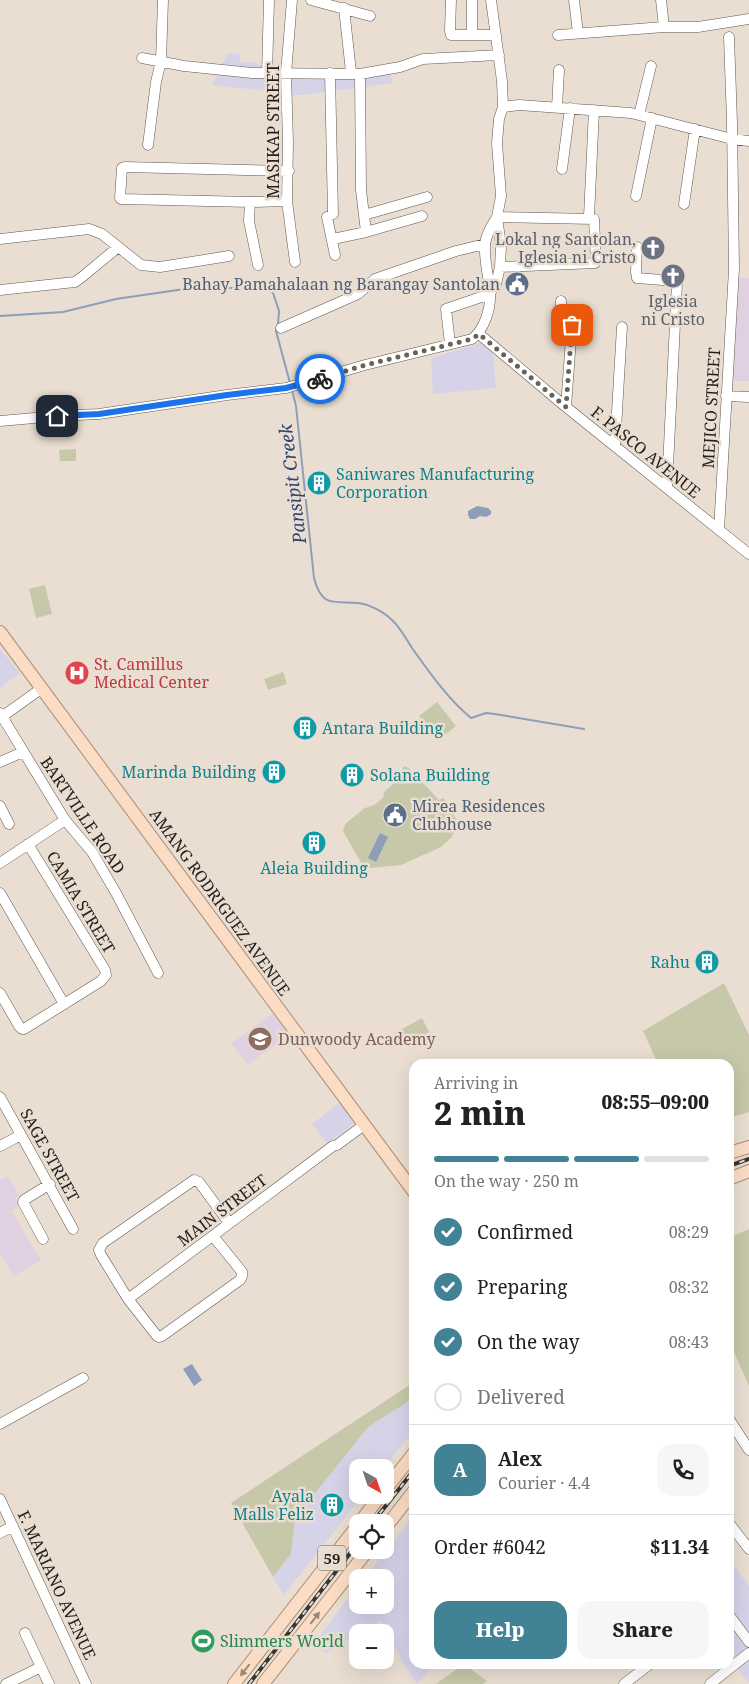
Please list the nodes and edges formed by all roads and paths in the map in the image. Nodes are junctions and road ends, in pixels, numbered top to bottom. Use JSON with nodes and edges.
{"nodes":[{"id":1,"x":164,"y":0,"type":"edge"},
{"id":2,"x":269,"y":0,"type":"edge"},
{"id":3,"x":292,"y":0,"type":"edge"},
{"id":4,"x":451,"y":0,"type":"edge"},
{"id":5,"x":472,"y":0,"type":"edge"},
{"id":6,"x":491,"y":0,"type":"edge"},
{"id":7,"x":574,"y":0,"type":"edge"},
{"id":8,"x":661,"y":0,"type":"edge"},
{"id":9,"x":318,"y":1,"type":"edge"},
{"id":10,"x":348,"y":6,"type":"edge"},
{"id":11,"x":370,"y":16,"type":"dead end"},
{"id":12,"x":749,"y":19,"type":"edge"},
{"id":13,"x":664,"y":27,"type":"junction"},
{"id":14,"x":472,"y":34,"type":"junction"},
{"id":15,"x":578,"y":34,"type":"junction"},
{"id":16,"x":496,"y":35,"type":"junction"},
{"id":17,"x":558,"y":35,"type":"dead end"},
{"id":18,"x":729,"y":37,"type":"dead end"},
{"id":19,"x":499,"y":55,"type":"junction"},
{"id":20,"x":142,"y":58,"type":"dead end"},
{"id":21,"x":161,"y":61,"type":"junction"},
{"id":22,"x":651,"y":66,"type":"dead end"},
{"id":23,"x":559,"y":70,"type":"dead end"},
{"id":24,"x":286,"y":73,"type":"junction"},
{"id":25,"x":330,"y":73,"type":"junction"},
{"id":26,"x":355,"y":73,"type":"junction"},
{"id":27,"x":267,"y":74,"type":"junction"},
{"id":28,"x":503,"y":107,"type":"junction"},
{"id":29,"x":557,"y":107,"type":"junction"},
{"id":30,"x":570,"y":108,"type":"junction"},
{"id":31,"x":594,"y":110,"type":"junction"},
{"id":32,"x":639,"y":115,"type":"junction"},
{"id":33,"x":652,"y":118,"type":"junction"},
{"id":34,"x":695,"y":129,"type":"junction"},
{"id":35,"x":732,"y":139,"type":"junction"},
{"id":36,"x":749,"y":141,"type":"edge"},
{"id":37,"x":148,"y":145,"type":"dead end"},
{"id":38,"x":562,"y":169,"type":"dead end"},
{"id":39,"x":289,"y":171,"type":"junction"},
{"id":40,"x":636,"y":196,"type":"dead end"},
{"id":41,"x":427,"y":197,"type":"dead end"},
{"id":42,"x":287,"y":201,"type":"junction"},
{"id":43,"x":250,"y":202,"type":"junction"},
{"id":44,"x":684,"y":204,"type":"dead end"},
{"id":45,"x":364,"y":215,"type":"junction"},
{"id":46,"x":422,"y":216,"type":"dead end"},
{"id":47,"x":498,"y":217,"type":"junction"},
{"id":48,"x":589,"y":217,"type":"junction"},
{"id":49,"x":366,"y":232,"type":"junction"},
{"id":50,"x":0,"y":239,"type":"edge"},
{"id":51,"x":332,"y":239,"type":"junction"},
{"id":52,"x":485,"y":244,"type":"junction"},
{"id":53,"x":637,"y":247,"type":"dead end"},
{"id":54,"x":117,"y":248,"type":"junction"},
{"id":55,"x":335,"y":254,"type":"dead end"},
{"id":56,"x":229,"y":256,"type":"dead end"},
{"id":57,"x":295,"y":262,"type":"dead end"},
{"id":58,"x":258,"y":265,"type":"dead end"},
{"id":59,"x":500,"y":267,"type":"junction"},
{"id":60,"x":0,"y":290,"type":"edge"},
{"id":61,"x":490,"y":294,"type":"junction"},
{"id":62,"x":561,"y":301,"type":"dead end"},
{"id":63,"x":622,"y":327,"type":"dead end"},
{"id":64,"x":281,"y":328,"type":"dead end"},
{"id":65,"x":479,"y":334,"type":"junction"},
{"id":66,"x":450,"y":344,"type":"junction"},
{"id":67,"x":726,"y":396,"type":"junction"},
{"id":68,"x":749,"y":397,"type":"edge"},
{"id":69,"x":566,"y":407,"type":"junction"},
{"id":70,"x":0,"y":421,"type":"edge"},
{"id":71,"x":615,"y":446,"type":"junction"},
{"id":72,"x":667,"y":487,"type":"junction"},
{"id":73,"x":719,"y":530,"type":"junction"},
{"id":74,"x":749,"y":554,"type":"edge"},
{"id":75,"x":0,"y":632,"type":"edge"},
{"id":76,"x":42,"y":688,"type":"junction"},
{"id":77,"x":2,"y":715,"type":"edge"},
{"id":78,"x":23,"y":752,"type":"junction"},
{"id":79,"x":0,"y":762,"type":"edge"},
{"id":80,"x":0,"y":806,"type":"edge"},
{"id":81,"x":65,"y":820,"type":"junction"},
{"id":82,"x":8,"y":824,"type":"dead end"},
{"id":83,"x":28,"y":844,"type":"junction"},
{"id":84,"x":0,"y":863,"type":"edge"},
{"id":85,"x":0,"y":893,"type":"edge"},
{"id":86,"x":158,"y":973,"type":"dead end"},
{"id":87,"x":0,"y":993,"type":"edge"},
{"id":88,"x":64,"y":1004,"type":"junction"},
{"id":89,"x":0,"y":1097,"type":"edge"},
{"id":90,"x":363,"y":1123,"type":"junction"},
{"id":91,"x":21,"y":1135,"type":"junction"},
{"id":92,"x":0,"y":1146,"type":"edge"},
{"id":93,"x":749,"y":1147,"type":"edge"},
{"id":94,"x":734,"y":1152,"type":"edge"},
{"id":95,"x":749,"y":1171,"type":"edge"},
{"id":96,"x":734,"y":1177,"type":"edge"},
{"id":97,"x":50,"y":1184,"type":"junction"},
{"id":98,"x":409,"y":1185,"type":"edge"},
{"id":99,"x":229,"y":1223,"type":"junction"},
{"id":100,"x":73,"y":1229,"type":"dead end"},
{"id":101,"x":212,"y":1236,"type":"junction"},
{"id":102,"x":43,"y":1238,"type":"dead end"},
{"id":103,"x":128,"y":1298,"type":"junction"},
{"id":104,"x":83,"y":1378,"type":"dead end"},
{"id":105,"x":0,"y":1424,"type":"edge"},
{"id":106,"x":734,"y":1427,"type":"edge"},
{"id":107,"x":749,"y":1450,"type":"edge"},
{"id":108,"x":409,"y":1459,"type":"edge"},
{"id":109,"x":394,"y":1479,"type":"edge"},
{"id":110,"x":409,"y":1498,"type":"edge"},
{"id":111,"x":0,"y":1499,"type":"edge"},
{"id":112,"x":394,"y":1502,"type":"edge"},
{"id":113,"x":376,"y":1504,"type":"edge"},
{"id":114,"x":402,"y":1507,"type":"junction"},
{"id":115,"x":367,"y":1514,"type":"edge"},
{"id":116,"x":394,"y":1517,"type":"edge"},
{"id":117,"x":13,"y":1526,"type":"junction"},
{"id":118,"x":734,"y":1530,"type":"edge"},
{"id":119,"x":0,"y":1533,"type":"edge"},
{"id":120,"x":349,"y":1537,"type":"edge"},
{"id":121,"x":749,"y":1549,"type":"edge"},
{"id":122,"x":361,"y":1559,"type":"edge"},
{"id":123,"x":734,"y":1622,"type":"edge"},
{"id":124,"x":25,"y":1633,"type":"dead end"},
{"id":125,"x":749,"y":1642,"type":"edge"},
{"id":126,"x":749,"y":1653,"type":"edge"},
{"id":127,"x":734,"y":1665,"type":"edge"},
{"id":128,"x":41,"y":1667,"type":"junction"},
{"id":129,"x":644,"y":1669,"type":"edge"},
{"id":130,"x":729,"y":1669,"type":"edge"},
{"id":131,"x":6,"y":1684,"type":"edge"},
{"id":132,"x":49,"y":1684,"type":"edge"},
{"id":133,"x":86,"y":1684,"type":"edge"},
{"id":134,"x":234,"y":1684,"type":"edge"},
{"id":135,"x":263,"y":1684,"type":"edge"},
{"id":136,"x":624,"y":1684,"type":"edge"},
{"id":137,"x":710,"y":1684,"type":"edge"}],
"edges":[{"from":1,"to":21,"type":"street"},
{"from":2,"to":27,"type":"street"},
{"from":3,"to":24,"type":"street","name":"MASIKAP STREET"},
{"from":4,"to":14,"type":"street"},
{"from":5,"to":14,"type":"street"},
{"from":6,"to":16,"type":"street"},
{"from":7,"to":15,"type":"street"},
{"from":8,"to":13,"type":"street"},
{"from":9,"to":10,"type":"street"},
{"from":10,"to":11,"type":"street"},
{"from":10,"to":26,"type":"street"},
{"from":12,"to":13,"type":"street"},
{"from":13,"to":15,"type":"street"},
{"from":14,"to":16,"type":"street"},
{"from":15,"to":17,"type":"street"},
{"from":16,"to":19,"type":"street"},
{"from":18,"to":35,"type":"street","name":"MEJICO STREET"},
{"from":19,"to":26,"type":"street"},
{"from":19,"to":28,"type":"street"},
{"from":20,"to":21,"type":"street"},
{"from":21,"to":27,"type":"street"},
{"from":21,"to":37,"type":"street"},
{"from":22,"to":32,"type":"street"},
{"from":23,"to":29,"type":"street"},
{"from":24,"to":25,"type":"street"},
{"from":24,"to":27,"type":"street"},
{"from":24,"to":39,"type":"street","name":"MASIKAP STREET"},
{"from":25,"to":26,"type":"street"},
{"from":25,"to":51,"type":"street"},
{"from":26,"to":45,"type":"street"},
{"from":28,"to":29,"type":"street"},
{"from":28,"to":47,"type":"street"},
{"from":29,"to":30,"type":"street"},
{"from":30,"to":31,"type":"street"},
{"from":30,"to":38,"type":"street"},
{"from":31,"to":32,"type":"street"},
{"from":31,"to":48,"type":"street"},
{"from":32,"to":33,"type":"street"},
{"from":33,"to":34,"type":"street"},
{"from":33,"to":40,"type":"street"},
{"from":34,"to":35,"type":"street"},
{"from":34,"to":44,"type":"street"},
{"from":35,"to":36,"type":"street"},
{"from":35,"to":67,"type":"street","name":"MEJICO STREET"},
{"from":39,"to":42,"type":"street","name":"MASIKAP STREET"},
{"from":39,"to":43,"type":"street"},
{"from":41,"to":45,"type":"street"},
{"from":42,"to":43,"type":"street"},
{"from":42,"to":57,"type":"street","name":"MASIKAP STREET"},
{"from":43,"to":58,"type":"street"},
{"from":45,"to":49,"type":"street"},
{"from":46,"to":49,"type":"street"},
{"from":47,"to":48,"type":"street"},
{"from":47,"to":52,"type":"street"},
{"from":47,"to":59,"type":"street"},
{"from":48,"to":59,"type":"street"},
{"from":49,"to":51,"type":"street"},
{"from":50,"to":54,"type":"street"},
{"from":51,"to":55,"type":"street"},
{"from":52,"to":61,"type":"street"},
{"from":52,"to":64,"type":"street"},
{"from":53,"to":72,"type":"street"},
{"from":54,"to":56,"type":"street"},
{"from":54,"to":60,"type":"street"},
{"from":59,"to":61,"type":"street"},
{"from":61,"to":65,"type":"street"},
{"from":61,"to":66,"type":"street"},
{"from":62,"to":69,"type":"street"},
{"from":63,"to":71,"type":"street"},
{"from":65,"to":66,"type":"street"},
{"from":65,"to":69,"type":"street","name":"F. PASCO AVENUE"},
{"from":66,"to":70,"type":"street"},
{"from":67,"to":68,"type":"street"},
{"from":67,"to":73,"type":"street","name":"MEJICO STREET"},
{"from":69,"to":71,"type":"street","name":"F. PASCO AVENUE"},
{"from":71,"to":72,"type":"street","name":"F. PASCO AVENUE"},
{"from":72,"to":73,"type":"street","name":"F. PASCO AVENUE"},
{"from":73,"to":74,"type":"street","name":"F. PASCO AVENUE"},
{"from":75,"to":76,"type":"main road","name":"AMANG RODRIGUEZ AVENUE"},
{"from":76,"to":77,"type":"street","name":"BARTVILLE ROAD"},
{"from":76,"to":90,"type":"main road","name":"AMANG RODRIGUEZ AVENUE"},
{"from":77,"to":78,"type":"street","name":"BARTVILLE ROAD"},
{"from":78,"to":79,"type":"street"},
{"from":78,"to":81,"type":"street","name":"BARTVILLE ROAD"},
{"from":80,"to":82,"type":"street"},
{"from":81,"to":83,"type":"street"},
{"from":81,"to":86,"type":"street","name":"BARTVILLE ROAD"},
{"from":83,"to":84,"type":"street"},
{"from":83,"to":88,"type":"street","name":"CAMIA STREET"},
{"from":85,"to":88,"type":"street"},
{"from":87,"to":88,"type":"street"},
{"from":89,"to":91,"type":"street","name":"SAGE STREET"},
{"from":90,"to":98,"type":"main road","name":"AMANG RODRIGUEZ AVENUE"},
{"from":90,"to":99,"type":"street","name":"MAIN STREET"},
{"from":91,"to":92,"type":"street"},
{"from":91,"to":97,"type":"street","name":"SAGE STREET"},
{"from":93,"to":94,"type":"main road"},
{"from":95,"to":96,"type":"main road"},
{"from":97,"to":100,"type":"street","name":"SAGE STREET"},
{"from":97,"to":102,"type":"street"},
{"from":99,"to":101,"type":"street","name":"MAIN STREET"},
{"from":99,"to":103,"type":"street"},
{"from":101,"to":103,"type":"street","name":"MAIN STREET"},
{"from":101,"to":103,"type":"street"},
{"from":104,"to":105,"type":"street"},
{"from":106,"to":107,"type":"street"},
{"from":108,"to":109,"type":"main road"},
{"from":110,"to":114,"type":"main road"},
{"from":111,"to":117,"type":"street","name":"F. MARIANO AVENUE"},
{"from":112,"to":114,"type":"main road"},
{"from":113,"to":115,"type":"main road","number":"59"},
{"from":114,"to":116,"type":"main road"},
{"from":117,"to":119,"type":"street"},
{"from":117,"to":133,"type":"street","name":"F. MARIANO AVENUE"},
{"from":118,"to":121,"type":"street"},
{"from":120,"to":134,"type":"main road","number":"59","one_way":true},
{"from":135,"to":122,"type":"main road","number":"59","one_way":true},
{"from":123,"to":125,"type":"street"},
{"from":124,"to":128,"type":"street"},
{"from":126,"to":127,"type":"street"},
{"from":128,"to":131,"type":"street"},
{"from":128,"to":132,"type":"street"},
{"from":129,"to":136,"type":"street"},
{"from":130,"to":137,"type":"street"}]}
